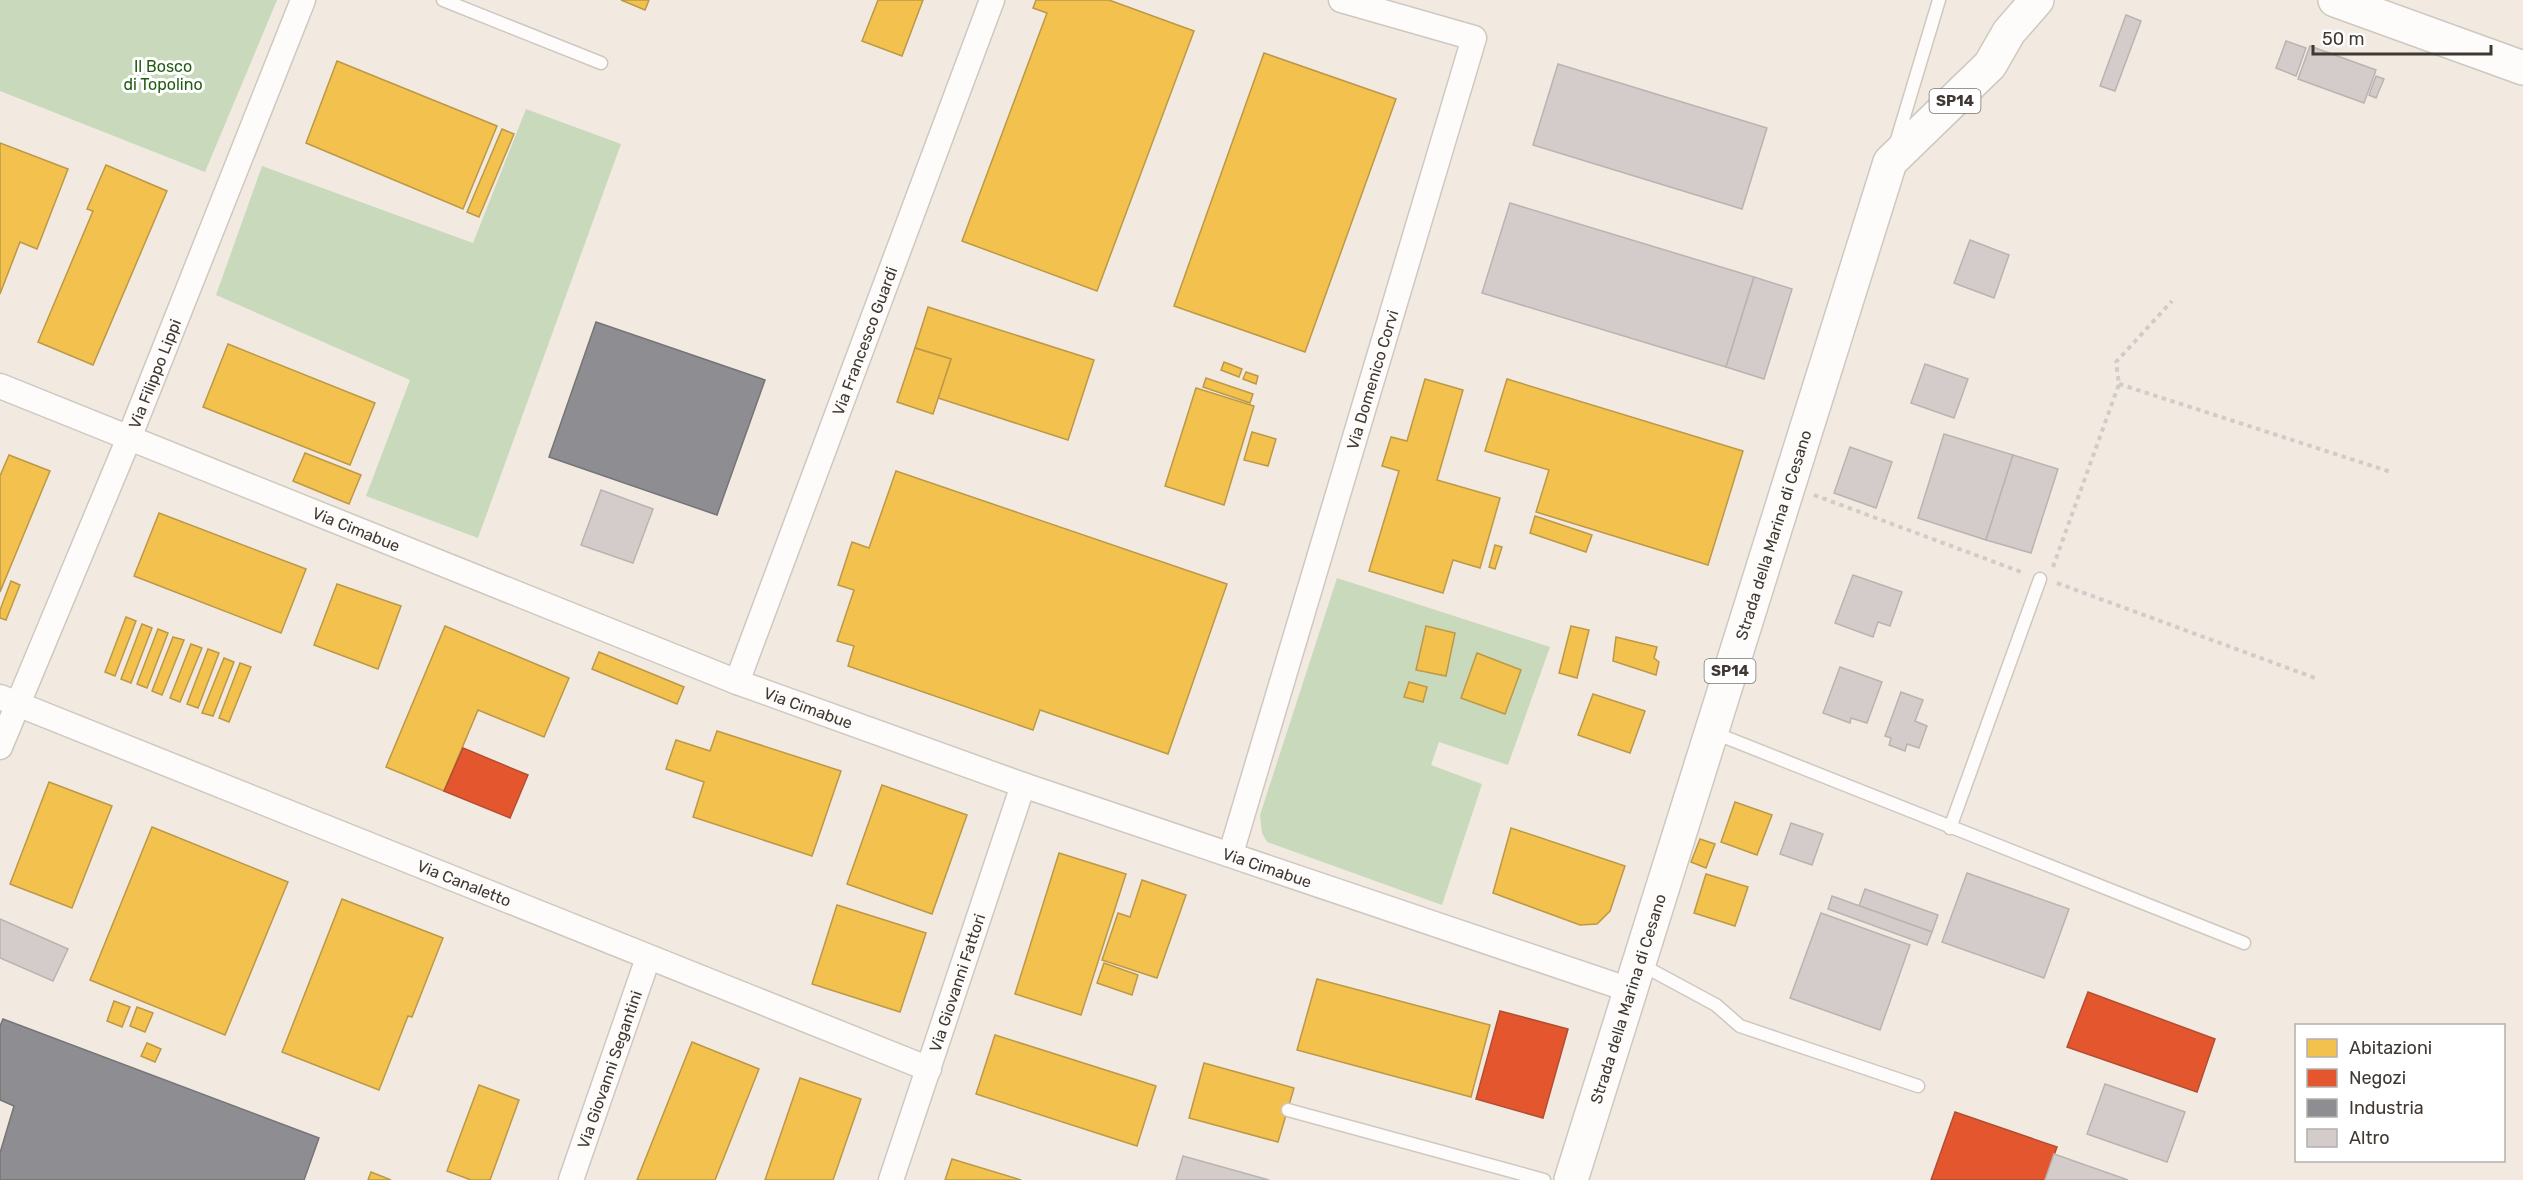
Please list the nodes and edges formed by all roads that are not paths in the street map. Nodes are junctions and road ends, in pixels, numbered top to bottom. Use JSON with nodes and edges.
{"nodes":[{"id":1,"x":303,"y":0,"type":"edge"},
{"id":2,"x":443,"y":0,"type":"edge"},
{"id":3,"x":992,"y":0,"type":"edge"},
{"id":4,"x":1341,"y":0,"type":"edge"},
{"id":5,"x":1939,"y":0,"type":"edge"},
{"id":6,"x":2010,"y":0,"type":"edge"},
{"id":7,"x":2037,"y":0,"type":"edge"},
{"id":8,"x":2335,"y":0,"type":"edge"},
{"id":9,"x":2009,"y":32,"type":"junction"},
{"id":10,"x":601,"y":63,"type":"dead end"},
{"id":11,"x":2523,"y":68,"type":"edge"},
{"id":12,"x":1890,"y":162,"type":"junction"},
{"id":13,"x":0,"y":386,"type":"edge"},
{"id":14,"x":129,"y":438,"type":"junction"},
{"id":15,"x":2040,"y":579,"type":"dead end"},
{"id":16,"x":737,"y":682,"type":"junction"},
{"id":17,"x":9,"y":700,"type":"edge"},
{"id":18,"x":1711,"y":732,"type":"junction"},
{"id":19,"x":0,"y":747,"type":"edge"},
{"id":20,"x":1023,"y":785,"type":"junction"},
{"id":21,"x":1950,"y":828,"type":"junction"},
{"id":22,"x":1231,"y":854,"type":"junction"},
{"id":23,"x":2244,"y":943,"type":"dead end"},
{"id":24,"x":648,"y":958,"type":"junction"},
{"id":25,"x":1635,"y":977,"type":"junction"},
{"id":26,"x":929,"y":1069,"type":"junction"},
{"id":27,"x":1918,"y":1086,"type":"dead end"},
{"id":28,"x":1288,"y":1110,"type":"dead end"},
{"id":29,"x":572,"y":1180,"type":"edge"},
{"id":30,"x":891,"y":1180,"type":"edge"},
{"id":31,"x":1544,"y":1180,"type":"edge"},
{"id":32,"x":1571,"y":1180,"type":"edge"}],
"edges":[{"from":1,"to":14,"type":"street","name":"Via Filippo Lippi"},
{"from":2,"to":10,"type":"lane"},
{"from":3,"to":16,"type":"street","name":"Via Francesco Guardi"},
{"from":4,"to":22,"type":"street","name":"Via Domenico Corvi"},
{"from":5,"to":12,"type":"lane"},
{"from":6,"to":9,"type":"main road","name":"Strada della Marina di Cesano","number":"SP14"},
{"from":7,"to":9,"type":"main road","name":"Strada della Marina di Cesano","number":"SP14"},
{"from":8,"to":11,"type":"main road"},
{"from":9,"to":12,"type":"main road","name":"Strada della Marina di Cesano","number":"SP14"},
{"from":12,"to":18,"type":"main road","name":"Strada della Marina di Cesano","number":"SP14"},
{"from":13,"to":14,"type":"street","name":"Via Cimabue"},
{"from":14,"to":16,"type":"street","name":"Via Cimabue"},
{"from":14,"to":17,"type":"street","name":"Via Filippo Lippi"},
{"from":15,"to":21,"type":"lane"},
{"from":16,"to":20,"type":"street","name":"Via Cimabue"},
{"from":17,"to":19,"type":"street","name":"Via Filippo Lippi"},
{"from":17,"to":24,"type":"street","name":"Via Canaletto"},
{"from":18,"to":21,"type":"lane"},
{"from":18,"to":25,"type":"main road","name":"Strada della Marina di Cesano","number":"SP14"},
{"from":20,"to":22,"type":"street","name":"Via Cimabue"},
{"from":20,"to":26,"type":"street","name":"Via Giovanni Fattori"},
{"from":21,"to":23,"type":"lane"},
{"from":22,"to":25,"type":"street","name":"Via Cimabue"},
{"from":24,"to":26,"type":"street","name":"Via Canaletto"},
{"from":24,"to":29,"type":"street","name":"Via Giovanni Segantini"},
{"from":25,"to":27,"type":"lane"},
{"from":25,"to":32,"type":"main road","name":"Strada della Marina di Cesano","number":"SP14"},
{"from":26,"to":30,"type":"street","name":"Via Giovanni Fattori"},
{"from":28,"to":31,"type":"lane"}]}
